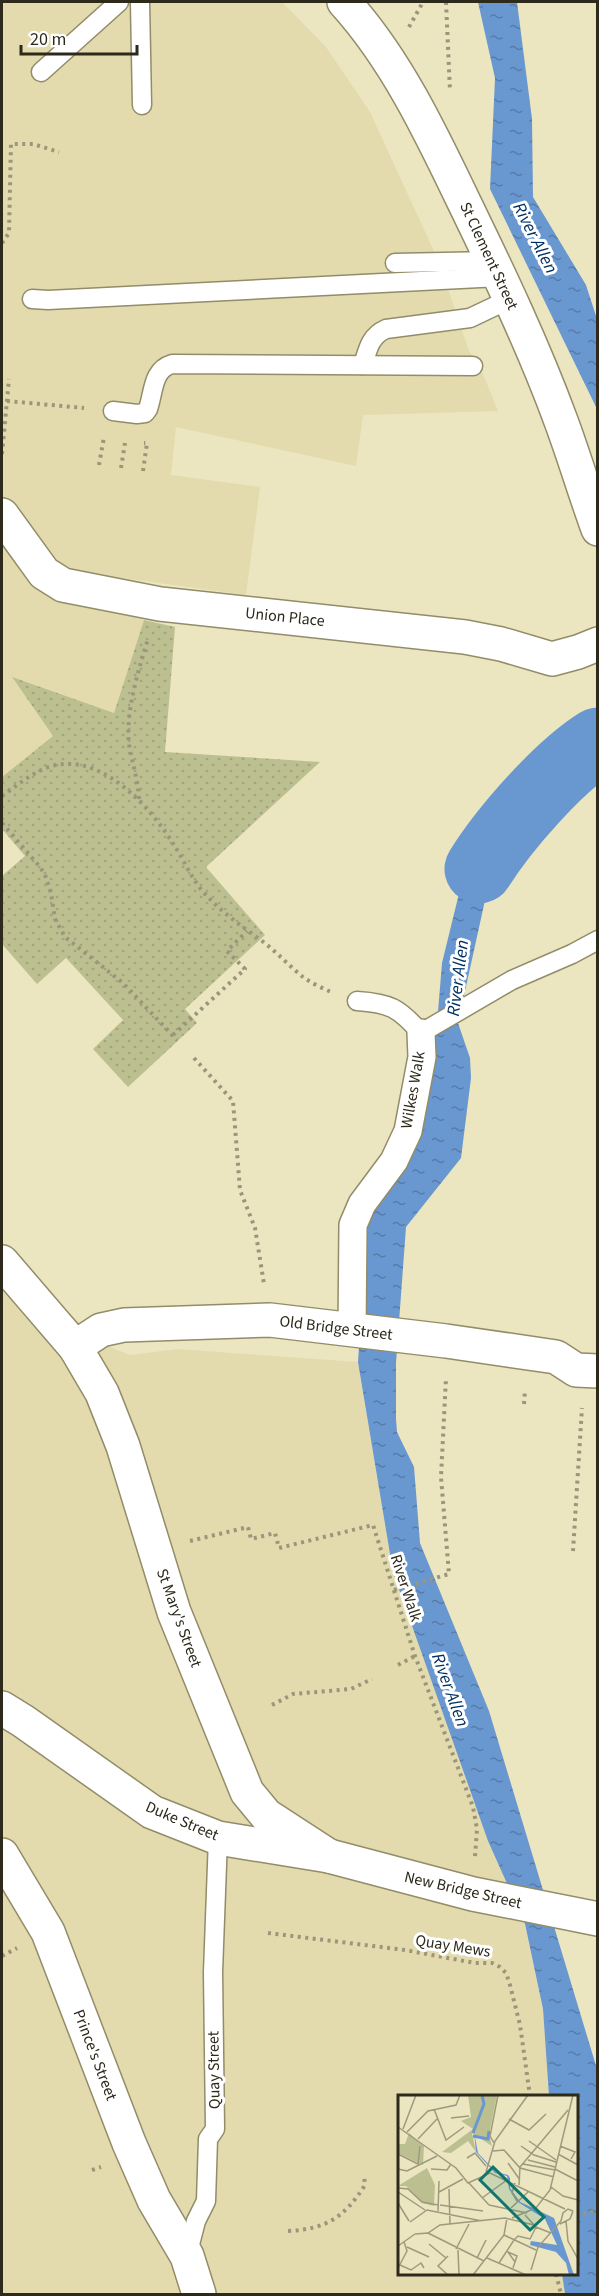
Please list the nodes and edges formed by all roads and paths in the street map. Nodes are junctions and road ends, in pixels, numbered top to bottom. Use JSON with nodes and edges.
{"nodes":[{"id":1,"x":119,"y":2,"type":"edge"},
{"id":2,"x":140,"y":2,"type":"edge"},
{"id":3,"x":344,"y":2,"type":"edge"},
{"id":4,"x":41,"y":72,"type":"dead end"},
{"id":5,"x":142,"y":105,"type":"dead end"},
{"id":6,"x":59,"y":152,"type":"dead end"},
{"id":7,"x":2,"y":243,"type":"edge"},
{"id":8,"x":395,"y":263,"type":"dead end"},
{"id":9,"x":501,"y":279,"type":"junction"},
{"id":10,"x":32,"y":299,"type":"dead end"},
{"id":11,"x":363,"y":365,"type":"junction"},
{"id":12,"x":473,"y":366,"type":"dead end"},
{"id":13,"x":9,"y":380,"type":"dead end"},
{"id":14,"x":8,"y":400,"type":"junction"},
{"id":15,"x":113,"y":411,"type":"joint"},
{"id":16,"x":114,"y":438,"type":"dead end"},
{"id":17,"x":126,"y":440,"type":"dead end"},
{"id":18,"x":136,"y":442,"type":"dead end"},
{"id":19,"x":2,"y":454,"type":"edge"},
{"id":20,"x":99,"y":465,"type":"dead end"},
{"id":21,"x":121,"y":468,"type":"dead end"},
{"id":22,"x":143,"y":471,"type":"dead end"},
{"id":23,"x":2,"y":515,"type":"edge"},
{"id":24,"x":597,"y":529,"type":"edge"},
{"id":25,"x":160,"y":604,"type":"junction"},
{"id":26,"x":597,"y":644,"type":"edge"},
{"id":27,"x":2,"y":796,"type":"edge"},
{"id":28,"x":139,"y":799,"type":"junction"},
{"id":29,"x":2,"y":823,"type":"edge"},
{"id":30,"x":247,"y":931,"type":"junction"},
{"id":31,"x":597,"y":940,"type":"edge"},
{"id":32,"x":357,"y":1001,"type":"joint"},
{"id":33,"x":426,"y":1030,"type":"junction"},
{"id":34,"x":173,"y":1035,"type":"junction"},
{"id":35,"x":177,"y":1040,"type":"dead end"},
{"id":36,"x":194,"y":1058,"type":"dead end"},
{"id":37,"x":2,"y":1262,"type":"edge"},
{"id":38,"x":270,"y":1320,"type":"junction"},
{"id":39,"x":352,"y":1331,"type":"junction"},
{"id":40,"x":446,"y":1341,"type":"junction"},
{"id":41,"x":75,"y":1347,"type":"junction"},
{"id":42,"x":597,"y":1371,"type":"edge"},
{"id":43,"x":582,"y":1402,"type":"dead end"},
{"id":44,"x":154,"y":1550,"type":"junction"},
{"id":45,"x":573,"y":1551,"type":"dead end"},
{"id":46,"x":394,"y":1590,"type":"junction"},
{"id":47,"x":415,"y":1656,"type":"junction"},
{"id":48,"x":398,"y":1665,"type":"dead end"},
{"id":49,"x":372,"y":1679,"type":"dead end"},
{"id":50,"x":272,"y":1704,"type":"dead end"},
{"id":51,"x":12,"y":1714,"type":"edge"},
{"id":52,"x":218,"y":1838,"type":"junction"},
{"id":53,"x":2,"y":1854,"type":"edge"},
{"id":54,"x":329,"y":1856,"type":"junction"},
{"id":55,"x":482,"y":1895,"type":"junction"},
{"id":56,"x":592,"y":1918,"type":"edge"},
{"id":57,"x":268,"y":1934,"type":"dead end"},
{"id":58,"x":530,"y":2095,"type":"edge"},
{"id":59,"x":364,"y":2175,"type":"dead end"},
{"id":60,"x":597,"y":2210,"type":"edge"},
{"id":61,"x":578,"y":2215,"type":"edge"},
{"id":62,"x":288,"y":2231,"type":"dead end"},
{"id":63,"x":186,"y":2256,"type":"junction"},
{"id":64,"x":556,"y":2275,"type":"edge"},
{"id":65,"x":199,"y":2295,"type":"edge"},
{"id":66,"x":561,"y":2295,"type":"edge"}],
"edges":[{"from":1,"to":4,"type":"lane"},
{"from":2,"to":5,"type":"lane"},
{"from":3,"to":9,"type":"street","name":"St Clement Street"},
{"from":6,"to":7,"type":"path"},
{"from":8,"to":9,"type":"lane"},
{"from":9,"to":10,"type":"lane"},
{"from":9,"to":11,"type":"lane"},
{"from":9,"to":24,"type":"street","name":"St Clement Street"},
{"from":11,"to":12,"type":"lane"},
{"from":11,"to":15,"type":"lane"},
{"from":13,"to":14,"type":"path"},
{"from":14,"to":15,"type":"path"},
{"from":14,"to":19,"type":"path"},
{"from":16,"to":20,"type":"path"},
{"from":17,"to":21,"type":"path"},
{"from":18,"to":22,"type":"path"},
{"from":23,"to":25,"type":"street","name":"Union Place"},
{"from":25,"to":26,"type":"street","name":"Union Place"},
{"from":25,"to":28,"type":"path"},
{"from":27,"to":28,"type":"path"},
{"from":28,"to":30,"type":"path"},
{"from":29,"to":34,"type":"path"},
{"from":30,"to":32,"type":"path"},
{"from":30,"to":34,"type":"path"},
{"from":31,"to":33,"type":"lane"},
{"from":32,"to":33,"type":"lane"},
{"from":33,"to":39,"type":"street","name":"Wilkes Walk"},
{"from":34,"to":35,"type":"path"},
{"from":36,"to":38,"type":"path"},
{"from":37,"to":41,"type":"street","name":"St Mary's Street"},
{"from":38,"to":39,"type":"street","name":"Old Bridge Street"},
{"from":38,"to":41,"type":"street","name":"Old Bridge Street"},
{"from":39,"to":40,"type":"street","name":"Old Bridge Street"},
{"from":40,"to":42,"type":"street","name":"Old Bridge Street"},
{"from":40,"to":46,"type":"path"},
{"from":41,"to":44,"type":"street","name":"St Mary's Street"},
{"from":43,"to":45,"type":"path"},
{"from":44,"to":46,"type":"path","name":"River Walk"},
{"from":44,"to":54,"type":"street","name":"St Mary's Street"},
{"from":46,"to":47,"type":"path","name":"River Walk"},
{"from":47,"to":48,"type":"path"},
{"from":47,"to":55,"type":"path","name":"River Walk"},
{"from":49,"to":50,"type":"path"},
{"from":51,"to":52,"type":"street","name":"Duke Street"},
{"from":52,"to":54,"type":"street","name":"Duke Street"},
{"from":52,"to":63,"type":"lane","name":"Quay Street"},
{"from":53,"to":63,"type":"street","name":"Prince's Street"},
{"from":54,"to":55,"type":"street","name":"New Bridge Street"},
{"from":55,"to":56,"type":"street","name":"New Bridge Street"},
{"from":57,"to":58,"type":"path","name":"Quay Mews"},
{"from":59,"to":62,"type":"path"},
{"from":60,"to":61,"type":"path"},
{"from":63,"to":65,"type":"street"},
{"from":64,"to":66,"type":"path"}]}
